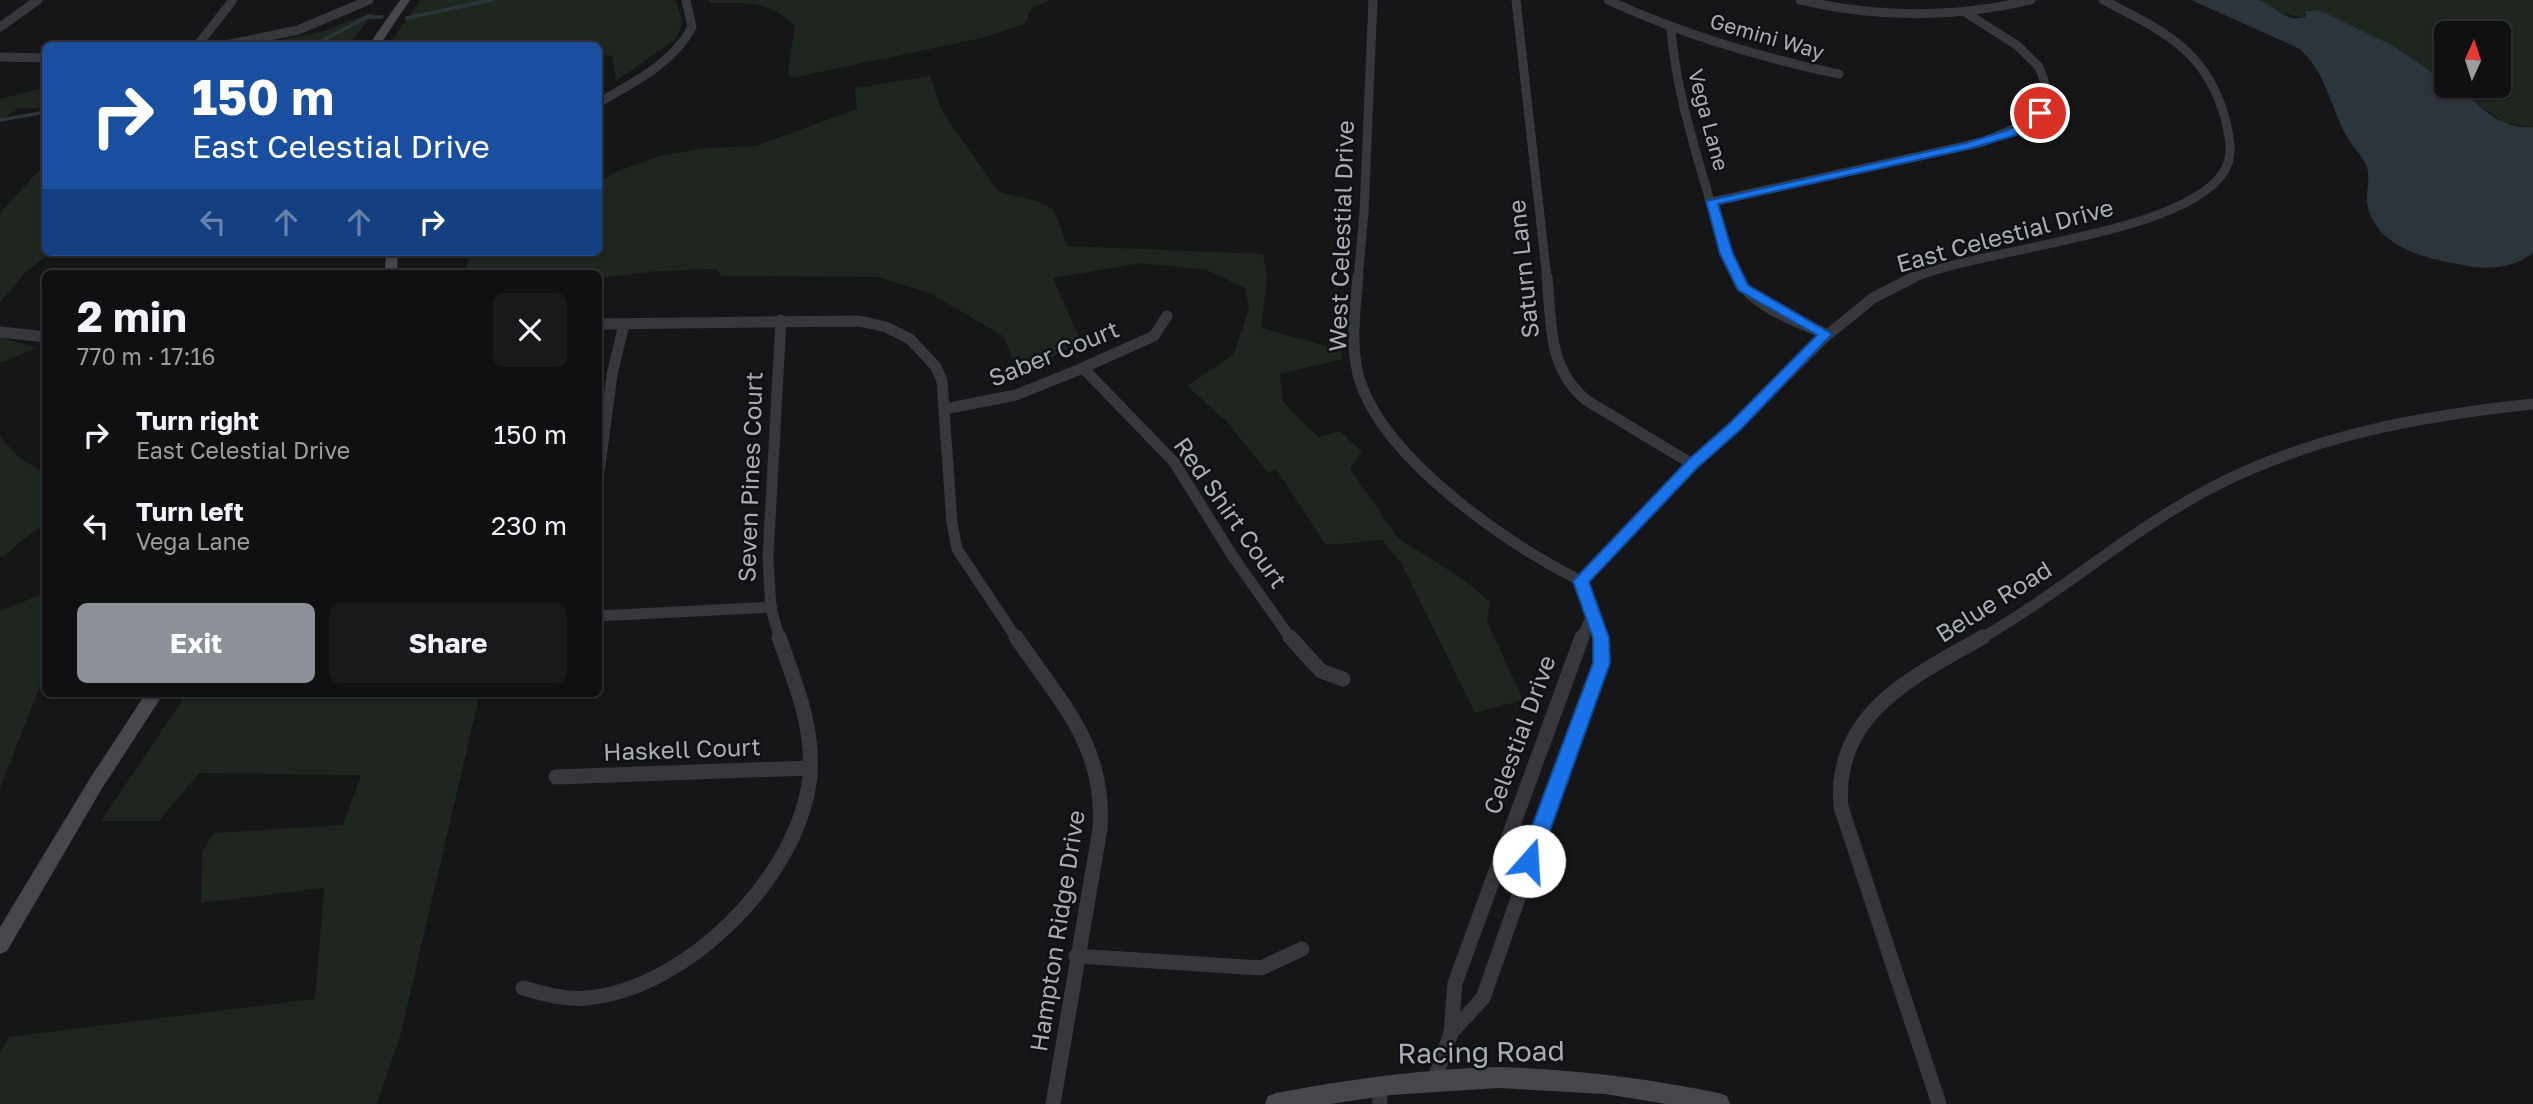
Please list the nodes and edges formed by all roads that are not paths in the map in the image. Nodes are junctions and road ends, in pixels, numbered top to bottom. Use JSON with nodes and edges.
{"nodes":[{"id":1,"x":38,"y":0,"type":"edge"},
{"id":2,"x":233,"y":0,"type":"edge"},
{"id":3,"x":369,"y":0,"type":"edge"},
{"id":4,"x":405,"y":0,"type":"edge"},
{"id":5,"x":686,"y":0,"type":"edge"},
{"id":6,"x":1373,"y":0,"type":"edge"},
{"id":7,"x":1516,"y":0,"type":"edge"},
{"id":8,"x":1608,"y":0,"type":"edge"},
{"id":9,"x":1800,"y":0,"type":"edge"},
{"id":10,"x":2031,"y":0,"type":"edge"},
{"id":11,"x":2103,"y":0,"type":"edge"},
{"id":12,"x":1968,"y":14,"type":"junction"},
{"id":13,"x":0,"y":27,"type":"edge"},
{"id":14,"x":1671,"y":29,"type":"junction"},
{"id":15,"x":200,"y":42,"type":"edge"},
{"id":16,"x":240,"y":42,"type":"edge"},
{"id":17,"x":376,"y":42,"type":"edge"},
{"id":18,"x":0,"y":57,"type":"edge"},
{"id":19,"x":42,"y":58,"type":"edge"},
{"id":20,"x":1839,"y":74,"type":"dead end"},
{"id":21,"x":602,"y":100,"type":"edge"},
{"id":22,"x":1712,"y":201,"type":"junction"},
{"id":23,"x":1167,"y":316,"type":"dead end"},
{"id":24,"x":781,"y":320,"type":"junction"},
{"id":25,"x":602,"y":324,"type":"edge"},
{"id":26,"x":624,"y":324,"type":"junction"},
{"id":27,"x":1,"y":332,"type":"edge"},
{"id":28,"x":1825,"y":334,"type":"junction"},
{"id":29,"x":42,"y":337,"type":"edge"},
{"id":30,"x":1083,"y":368,"type":"junction"},
{"id":31,"x":2533,"y":404,"type":"edge"},
{"id":32,"x":944,"y":409,"type":"junction"},
{"id":33,"x":602,"y":424,"type":"edge"},
{"id":34,"x":1692,"y":464,"type":"junction"},
{"id":35,"x":1581,"y":581,"type":"junction"},
{"id":36,"x":772,"y":607,"type":"junction"},
{"id":37,"x":602,"y":616,"type":"edge"},
{"id":38,"x":1592,"y":616,"type":"junction"},
{"id":39,"x":1343,"y":679,"type":"dead end"},
{"id":40,"x":152,"y":697,"type":"edge"},
{"id":41,"x":809,"y":768,"type":"junction"},
{"id":42,"x":556,"y":777,"type":"dead end"},
{"id":43,"x":0,"y":945,"type":"edge"},
{"id":44,"x":1302,"y":949,"type":"dead end"},
{"id":45,"x":1076,"y":956,"type":"junction"},
{"id":46,"x":523,"y":988,"type":"dead end"},
{"id":47,"x":1451,"y":1033,"type":"junction"},
{"id":48,"x":1435,"y":1078,"type":"junction"},
{"id":49,"x":1380,"y":1094,"type":"edge"},
{"id":50,"x":1281,"y":1103,"type":"edge"},
{"id":51,"x":1053,"y":1104,"type":"edge"},
{"id":52,"x":1719,"y":1104,"type":"edge"},
{"id":53,"x":1939,"y":1104,"type":"edge"}],
"edges":[{"from":1,"to":13,"type":"street"},
{"from":2,"to":15,"type":"street"},
{"from":3,"to":16,"type":"street"},
{"from":4,"to":17,"type":"street"},
{"from":5,"to":21,"type":"street"},
{"from":6,"to":35,"type":"street","name":"West Celestial Drive"},
{"from":7,"to":34,"type":"street","name":"Saturn Lane"},
{"from":8,"to":14,"type":"street","name":"Gemini Way"},
{"from":9,"to":12,"type":"street"},
{"from":10,"to":12,"type":"street"},
{"from":11,"to":28,"type":"street","name":"East Celestial Drive"},
{"from":12,"to":22,"type":"street"},
{"from":14,"to":20,"type":"street","name":"Gemini Way"},
{"from":14,"to":22,"type":"street","name":"Vega Lane"},
{"from":18,"to":19,"type":"street"},
{"from":22,"to":28,"type":"street","name":"Vega Lane"},
{"from":23,"to":30,"type":"street","name":"Saber Court"},
{"from":24,"to":26,"type":"street","name":"Hampton Ridge Drive"},
{"from":24,"to":32,"type":"street","name":"Hampton Ridge Drive"},
{"from":24,"to":36,"type":"street","name":"Seven Pines Court"},
{"from":25,"to":26,"type":"street","name":"Hampton Ridge Drive"},
{"from":26,"to":33,"type":"street"},
{"from":27,"to":29,"type":"street"},
{"from":28,"to":34,"type":"street","name":"East Celestial Drive"},
{"from":30,"to":32,"type":"street","name":"Saber Court"},
{"from":30,"to":39,"type":"street","name":"Red Shirt Court"},
{"from":31,"to":53,"type":"street","name":"Belue Road"},
{"from":32,"to":45,"type":"street","name":"Hampton Ridge Drive"},
{"from":34,"to":35,"type":"street","name":"East Celestial Drive"},
{"from":35,"to":38,"type":"street","name":"Celestial Drive"},
{"from":36,"to":37,"type":"street"},
{"from":36,"to":41,"type":"street","name":"Seven Pines Court"},
{"from":38,"to":47,"type":"street","name":"Celestial Drive"},
{"from":38,"to":47,"type":"street","name":"Celestial Drive"},
{"from":40,"to":43,"type":"street"},
{"from":41,"to":42,"type":"street","name":"Haskell Court"},
{"from":41,"to":46,"type":"street","name":"Seven Pines Court"},
{"from":44,"to":45,"type":"street"},
{"from":45,"to":51,"type":"street","name":"Hampton Ridge Drive"},
{"from":47,"to":48,"type":"street","name":"Celestial Drive"},
{"from":48,"to":49,"type":"street","name":"Racing Road"},
{"from":48,"to":52,"type":"street","name":"Racing Road"},
{"from":49,"to":50,"type":"street","name":"Racing Road"}]}
